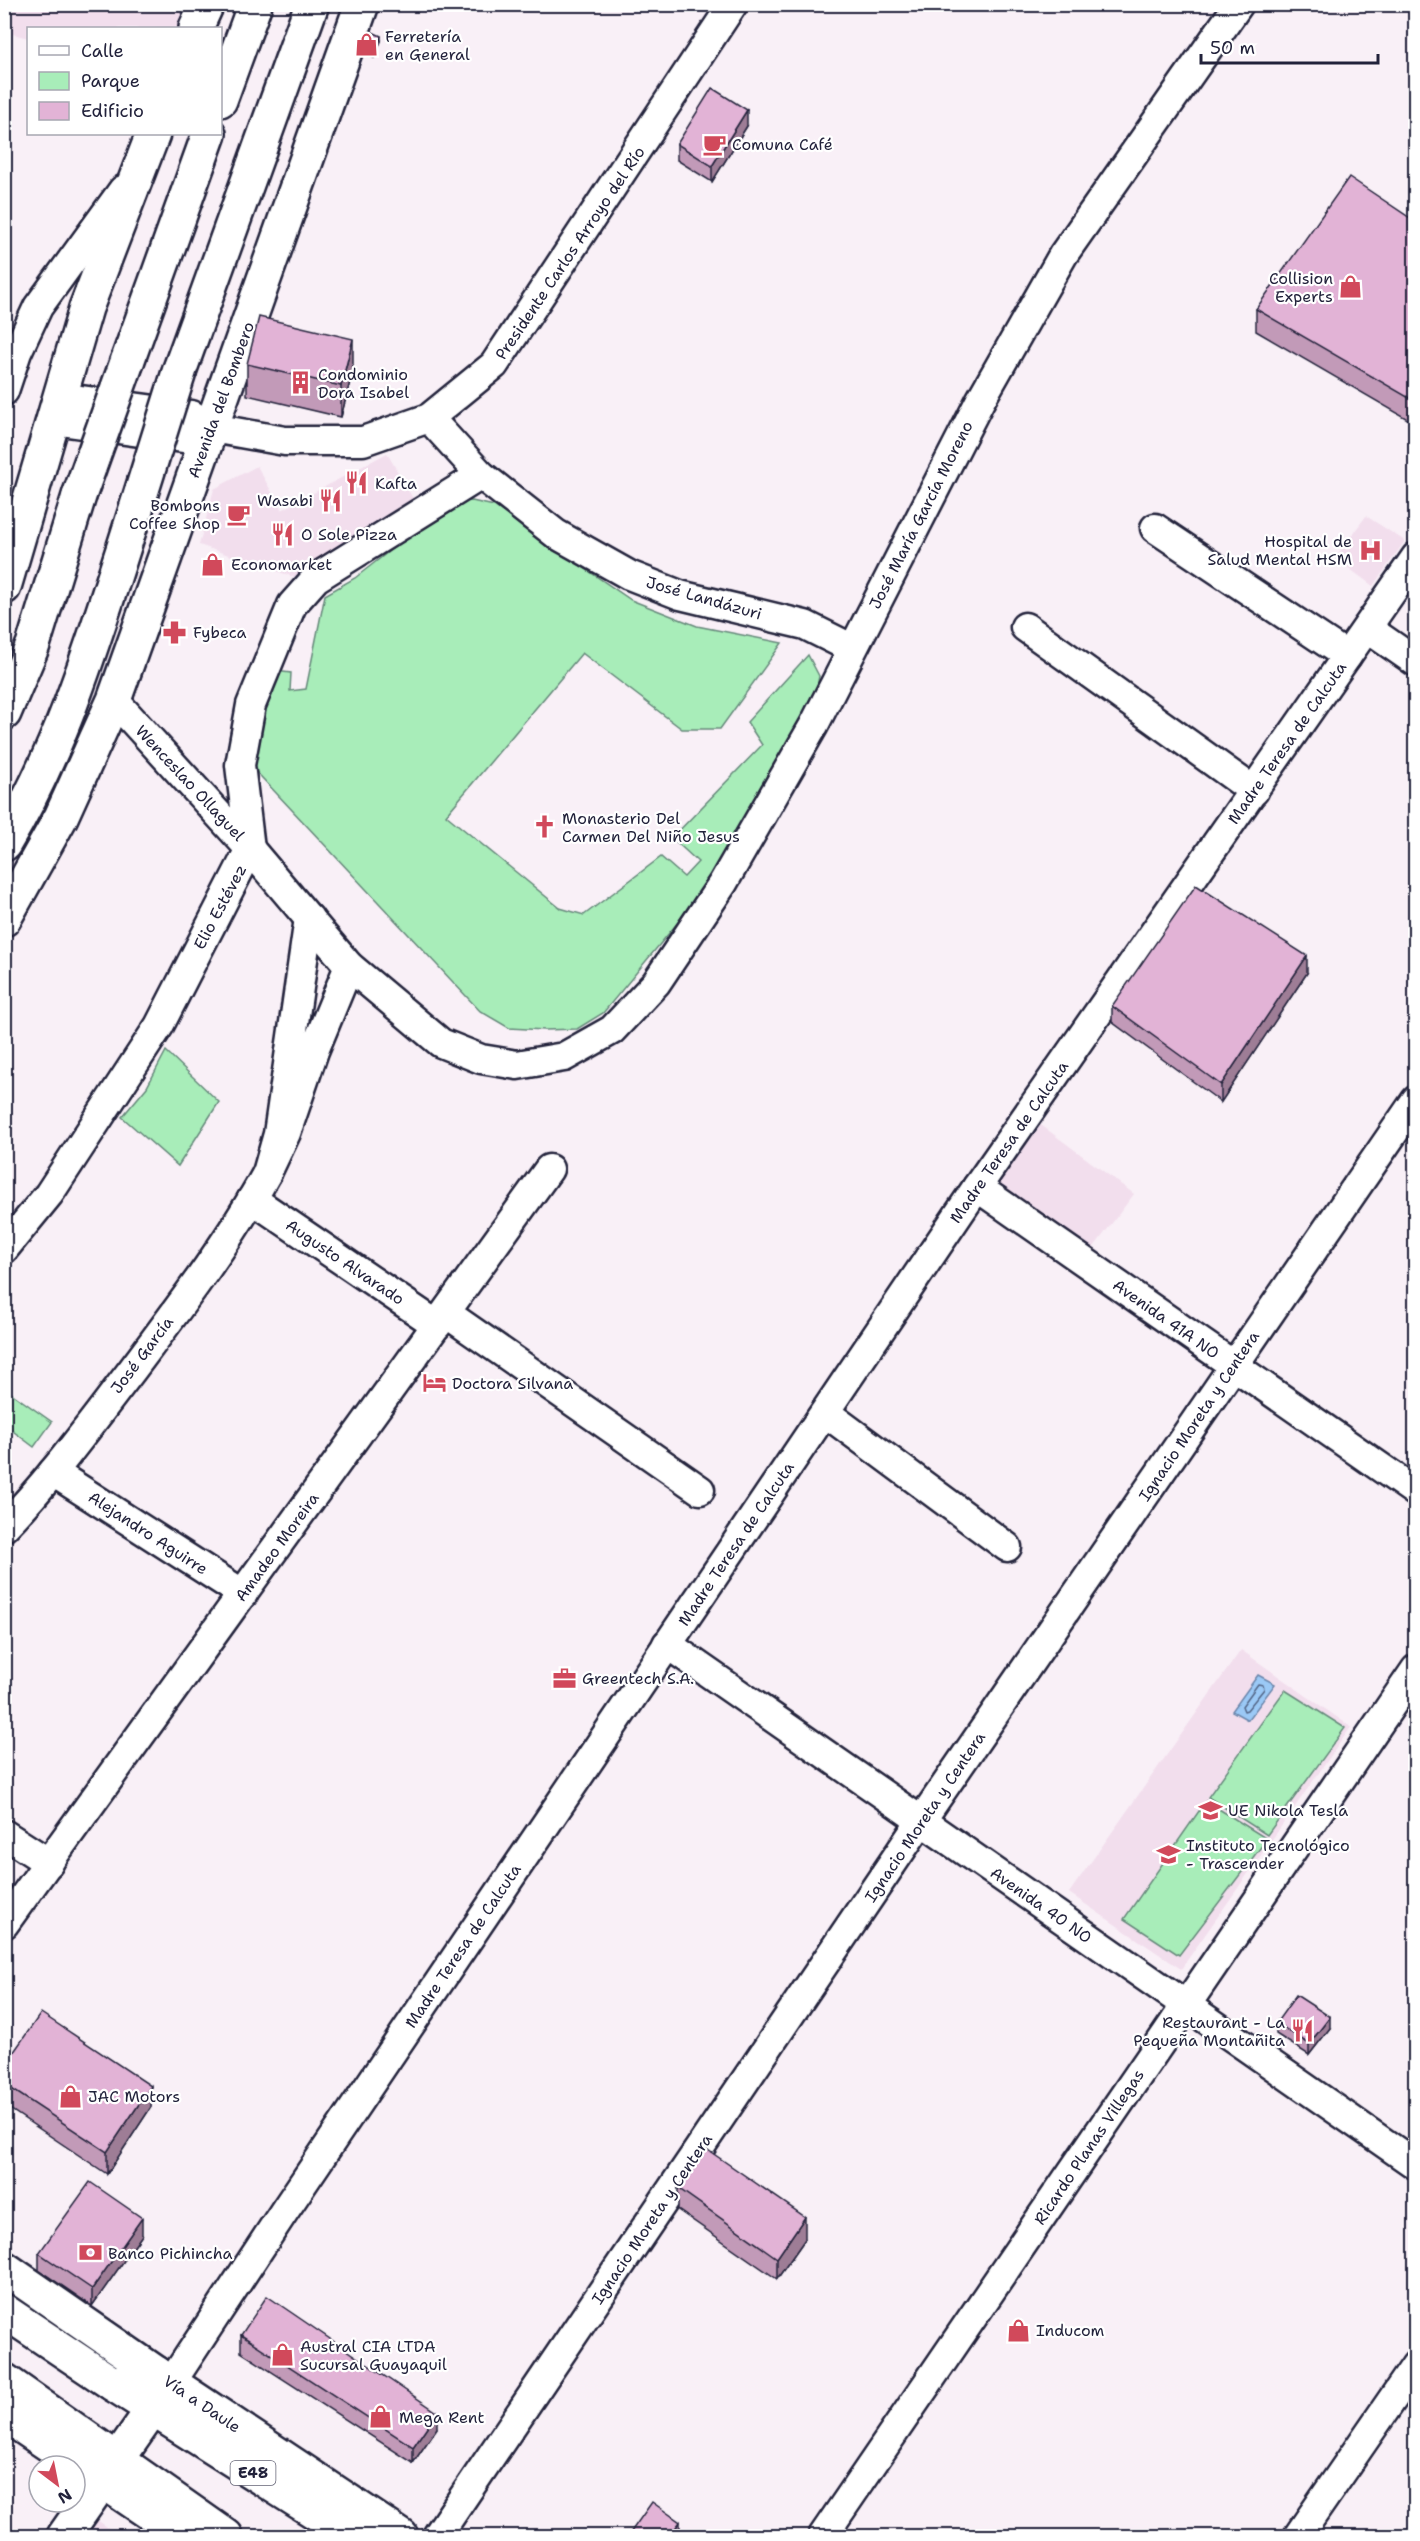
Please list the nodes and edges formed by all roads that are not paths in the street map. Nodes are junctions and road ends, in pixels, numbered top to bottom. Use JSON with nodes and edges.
{"nodes":[{"id":1,"x":207,"y":4,"type":"edge"},
{"id":2,"x":255,"y":4,"type":"edge"},
{"id":3,"x":312,"y":4,"type":"edge"},
{"id":4,"x":362,"y":4,"type":"edge"},
{"id":5,"x":733,"y":4,"type":"edge"},
{"id":6,"x":1239,"y":4,"type":"edge"},
{"id":7,"x":196,"y":27,"type":"edge"},
{"id":8,"x":222,"y":95,"type":"edge"},
{"id":9,"x":153,"y":135,"type":"edge"},
{"id":10,"x":209,"y":135,"type":"edge"},
{"id":11,"x":140,"y":166,"type":"junction"},
{"id":12,"x":4,"y":391,"type":"edge"},
{"id":13,"x":56,"y":409,"type":"junction"},
{"id":14,"x":429,"y":418,"type":"junction"},
{"id":15,"x":212,"y":428,"type":"junction"},
{"id":16,"x":481,"y":476,"type":"junction"},
{"id":17,"x":1155,"y":528,"type":"dead end"},
{"id":18,"x":1416,"y":557,"type":"edge"},
{"id":19,"x":4,"y":587,"type":"edge"},
{"id":20,"x":1025,"y":627,"type":"dead end"},
{"id":21,"x":1366,"y":628,"type":"junction"},
{"id":22,"x":851,"y":648,"type":"junction"},
{"id":23,"x":1347,"y":657,"type":"junction"},
{"id":24,"x":1416,"y":662,"type":"edge"},
{"id":25,"x":114,"y":700,"type":"junction"},
{"id":26,"x":4,"y":713,"type":"edge"},
{"id":27,"x":1254,"y":791,"type":"junction"},
{"id":28,"x":4,"y":844,"type":"edge"},
{"id":29,"x":250,"y":849,"type":"junction"},
{"id":30,"x":309,"y":918,"type":"junction"},
{"id":31,"x":4,"y":919,"type":"edge"},
{"id":32,"x":349,"y":966,"type":"junction"},
{"id":33,"x":612,"y":1030,"type":"joint"},
{"id":34,"x":1416,"y":1100,"type":"edge"},
{"id":35,"x":549,"y":1169,"type":"dead end"},
{"id":36,"x":267,"y":1173,"type":"junction"},
{"id":37,"x":977,"y":1187,"type":"junction"},
{"id":38,"x":252,"y":1199,"type":"junction"},
{"id":39,"x":4,"y":1248,"type":"edge"},
{"id":40,"x":441,"y":1319,"type":"junction"},
{"id":41,"x":1234,"y":1366,"type":"junction"},
{"id":42,"x":826,"y":1413,"type":"junction"},
{"id":43,"x":53,"y":1472,"type":"junction"},
{"id":44,"x":700,"y":1490,"type":"dead end"},
{"id":45,"x":1416,"y":1492,"type":"edge"},
{"id":46,"x":4,"y":1527,"type":"edge"},
{"id":47,"x":1007,"y":1547,"type":"dead end"},
{"id":48,"x":243,"y":1594,"type":"junction"},
{"id":49,"x":667,"y":1644,"type":"junction"},
{"id":50,"x":1416,"y":1669,"type":"edge"},
{"id":51,"x":921,"y":1821,"type":"junction"},
{"id":52,"x":4,"y":1834,"type":"edge"},
{"id":53,"x":49,"y":1863,"type":"junction"},
{"id":54,"x":4,"y":1924,"type":"edge"},
{"id":55,"x":1185,"y":2005,"type":"junction"},
{"id":56,"x":1416,"y":2165,"type":"edge"},
{"id":57,"x":4,"y":2268,"type":"edge"},
{"id":58,"x":4,"y":2311,"type":"edge"},
{"id":59,"x":1416,"y":2365,"type":"edge"},
{"id":60,"x":164,"y":2378,"type":"junction"},
{"id":61,"x":4,"y":2380,"type":"edge"},
{"id":62,"x":113,"y":2384,"type":"junction"},
{"id":63,"x":153,"y":2409,"type":"junction"},
{"id":64,"x":4,"y":2414,"type":"edge"},
{"id":65,"x":110,"y":2470,"type":"junction"},
{"id":66,"x":63,"y":2536,"type":"edge"},
{"id":67,"x":184,"y":2536,"type":"edge"},
{"id":68,"x":225,"y":2536,"type":"edge"},
{"id":69,"x":352,"y":2536,"type":"edge"},
{"id":70,"x":401,"y":2536,"type":"edge"},
{"id":71,"x":437,"y":2536,"type":"edge"},
{"id":72,"x":824,"y":2536,"type":"edge"},
{"id":73,"x":1298,"y":2536,"type":"edge"}],
"edges":[{"from":1,"to":7,"type":"main road"},
{"from":2,"to":8,"type":"main road"},
{"from":3,"to":28,"type":"main road","bridge":true},
{"from":4,"to":15,"type":"main road","name":"Avenida del Bombero"},
{"from":5,"to":14,"type":"street","name":"Presidente Carlos Arroyo del Río"},
{"from":6,"to":22,"type":"street","name":"José María García Moreno"},
{"from":9,"to":11,"type":"main road"},
{"from":10,"to":26,"type":"main road","bridge":true},
{"from":11,"to":12,"type":"street"},
{"from":11,"to":13,"type":"main road"},
{"from":13,"to":15,"type":"street"},
{"from":13,"to":19,"type":"main road"},
{"from":14,"to":15,"type":"street","name":"Presidente Carlos Arroyo del Río"},
{"from":14,"to":16,"type":"street","name":"José Landázuri"},
{"from":15,"to":25,"type":"main road","name":"Avenida del Bombero"},
{"from":16,"to":22,"type":"street","name":"José Landázuri"},
{"from":16,"to":29,"type":"street","name":"Elio Estévez"},
{"from":17,"to":23,"type":"street"},
{"from":18,"to":21,"type":"street","name":"Madre Teresa de Calcuta"},
{"from":20,"to":27,"type":"street"},
{"from":21,"to":23,"type":"street","name":"Madre Teresa de Calcuta"},
{"from":21,"to":24,"type":"street"},
{"from":22,"to":33,"type":"street","name":"José María García Moreno"},
{"from":23,"to":27,"type":"street","name":"Madre Teresa de Calcuta"},
{"from":25,"to":29,"type":"street","name":"Wenceslao Ollaguel"},
{"from":25,"to":31,"type":"main road","name":"Avenida del Bombero"},
{"from":27,"to":37,"type":"street","name":"Madre Teresa de Calcuta"},
{"from":29,"to":30,"type":"street","name":"Wenceslao Ollaguel"},
{"from":29,"to":39,"type":"street","name":"Elio Estévez"},
{"from":30,"to":32,"type":"street","name":"Wenceslao Ollaguel"},
{"from":30,"to":36,"type":"street","name":"José García"},
{"from":32,"to":33,"type":"street","name":"Wenceslao Ollaguel"},
{"from":32,"to":36,"type":"street","name":"José García"},
{"from":34,"to":41,"type":"street","name":"Ignacio Moreta y Centera"},
{"from":35,"to":40,"type":"street","name":"Amadeo Moreira"},
{"from":36,"to":38,"type":"street","name":"José García"},
{"from":37,"to":41,"type":"street","name":"Avenida 41A NO"},
{"from":37,"to":42,"type":"street","name":"Madre Teresa de Calcuta"},
{"from":38,"to":40,"type":"street","name":"Augusto Alvarado"},
{"from":38,"to":43,"type":"street","name":"José García"},
{"from":40,"to":44,"type":"street","name":"Augusto Alvarado"},
{"from":40,"to":48,"type":"street","name":"Amadeo Moreira"},
{"from":41,"to":45,"type":"street","name":"Avenida 41A NO"},
{"from":41,"to":51,"type":"street","name":"Ignacio Moreta y Centera"},
{"from":42,"to":47,"type":"street"},
{"from":42,"to":49,"type":"street","name":"Madre Teresa de Calcuta"},
{"from":43,"to":46,"type":"street","name":"José García"},
{"from":43,"to":48,"type":"street","name":"Alejandro Aguirre"},
{"from":48,"to":53,"type":"street","name":"Amadeo Moreira"},
{"from":49,"to":51,"type":"street","name":"Avenida 40 NO"},
{"from":49,"to":60,"type":"street","name":"Madre Teresa de Calcuta"},
{"from":50,"to":55,"type":"street","name":"Ricardo Planas Villegas"},
{"from":51,"to":55,"type":"street","name":"Avenida 40 NO"},
{"from":51,"to":71,"type":"street","name":"Ignacio Moreta y Centera"},
{"from":52,"to":53,"type":"street"},
{"from":53,"to":54,"type":"street","name":"Amadeo Moreira"},
{"from":55,"to":56,"type":"street","name":"Avenida 40 NO"},
{"from":55,"to":72,"type":"street","name":"Ricardo Planas Villegas"},
{"from":57,"to":60,"type":"main road","name":"Vía a Daule"},
{"from":58,"to":62,"type":"main road","name":"Vía a Daule","number":"E48"},
{"from":59,"to":73,"type":"street"},
{"from":60,"to":62,"type":"main road"},
{"from":60,"to":63,"type":"main road","name":"Madre Teresa de Calcuta"},
{"from":60,"to":70,"type":"main road","name":"Vía a Daule","number":"E48"},
{"from":61,"to":65,"type":"main road"},
{"from":62,"to":63,"type":"main road","name":"Vía a Daule","number":"E48"},
{"from":63,"to":65,"type":"main road","name":"Madre Teresa de Calcuta"},
{"from":63,"to":69,"type":"main road","name":"Vía a Daule","number":"E48"},
{"from":64,"to":65,"type":"main road"},
{"from":65,"to":66,"type":"main road","name":"Madre Teresa de Calcuta"},
{"from":65,"to":67,"type":"main road"},
{"from":65,"to":68,"type":"main road"}]}
